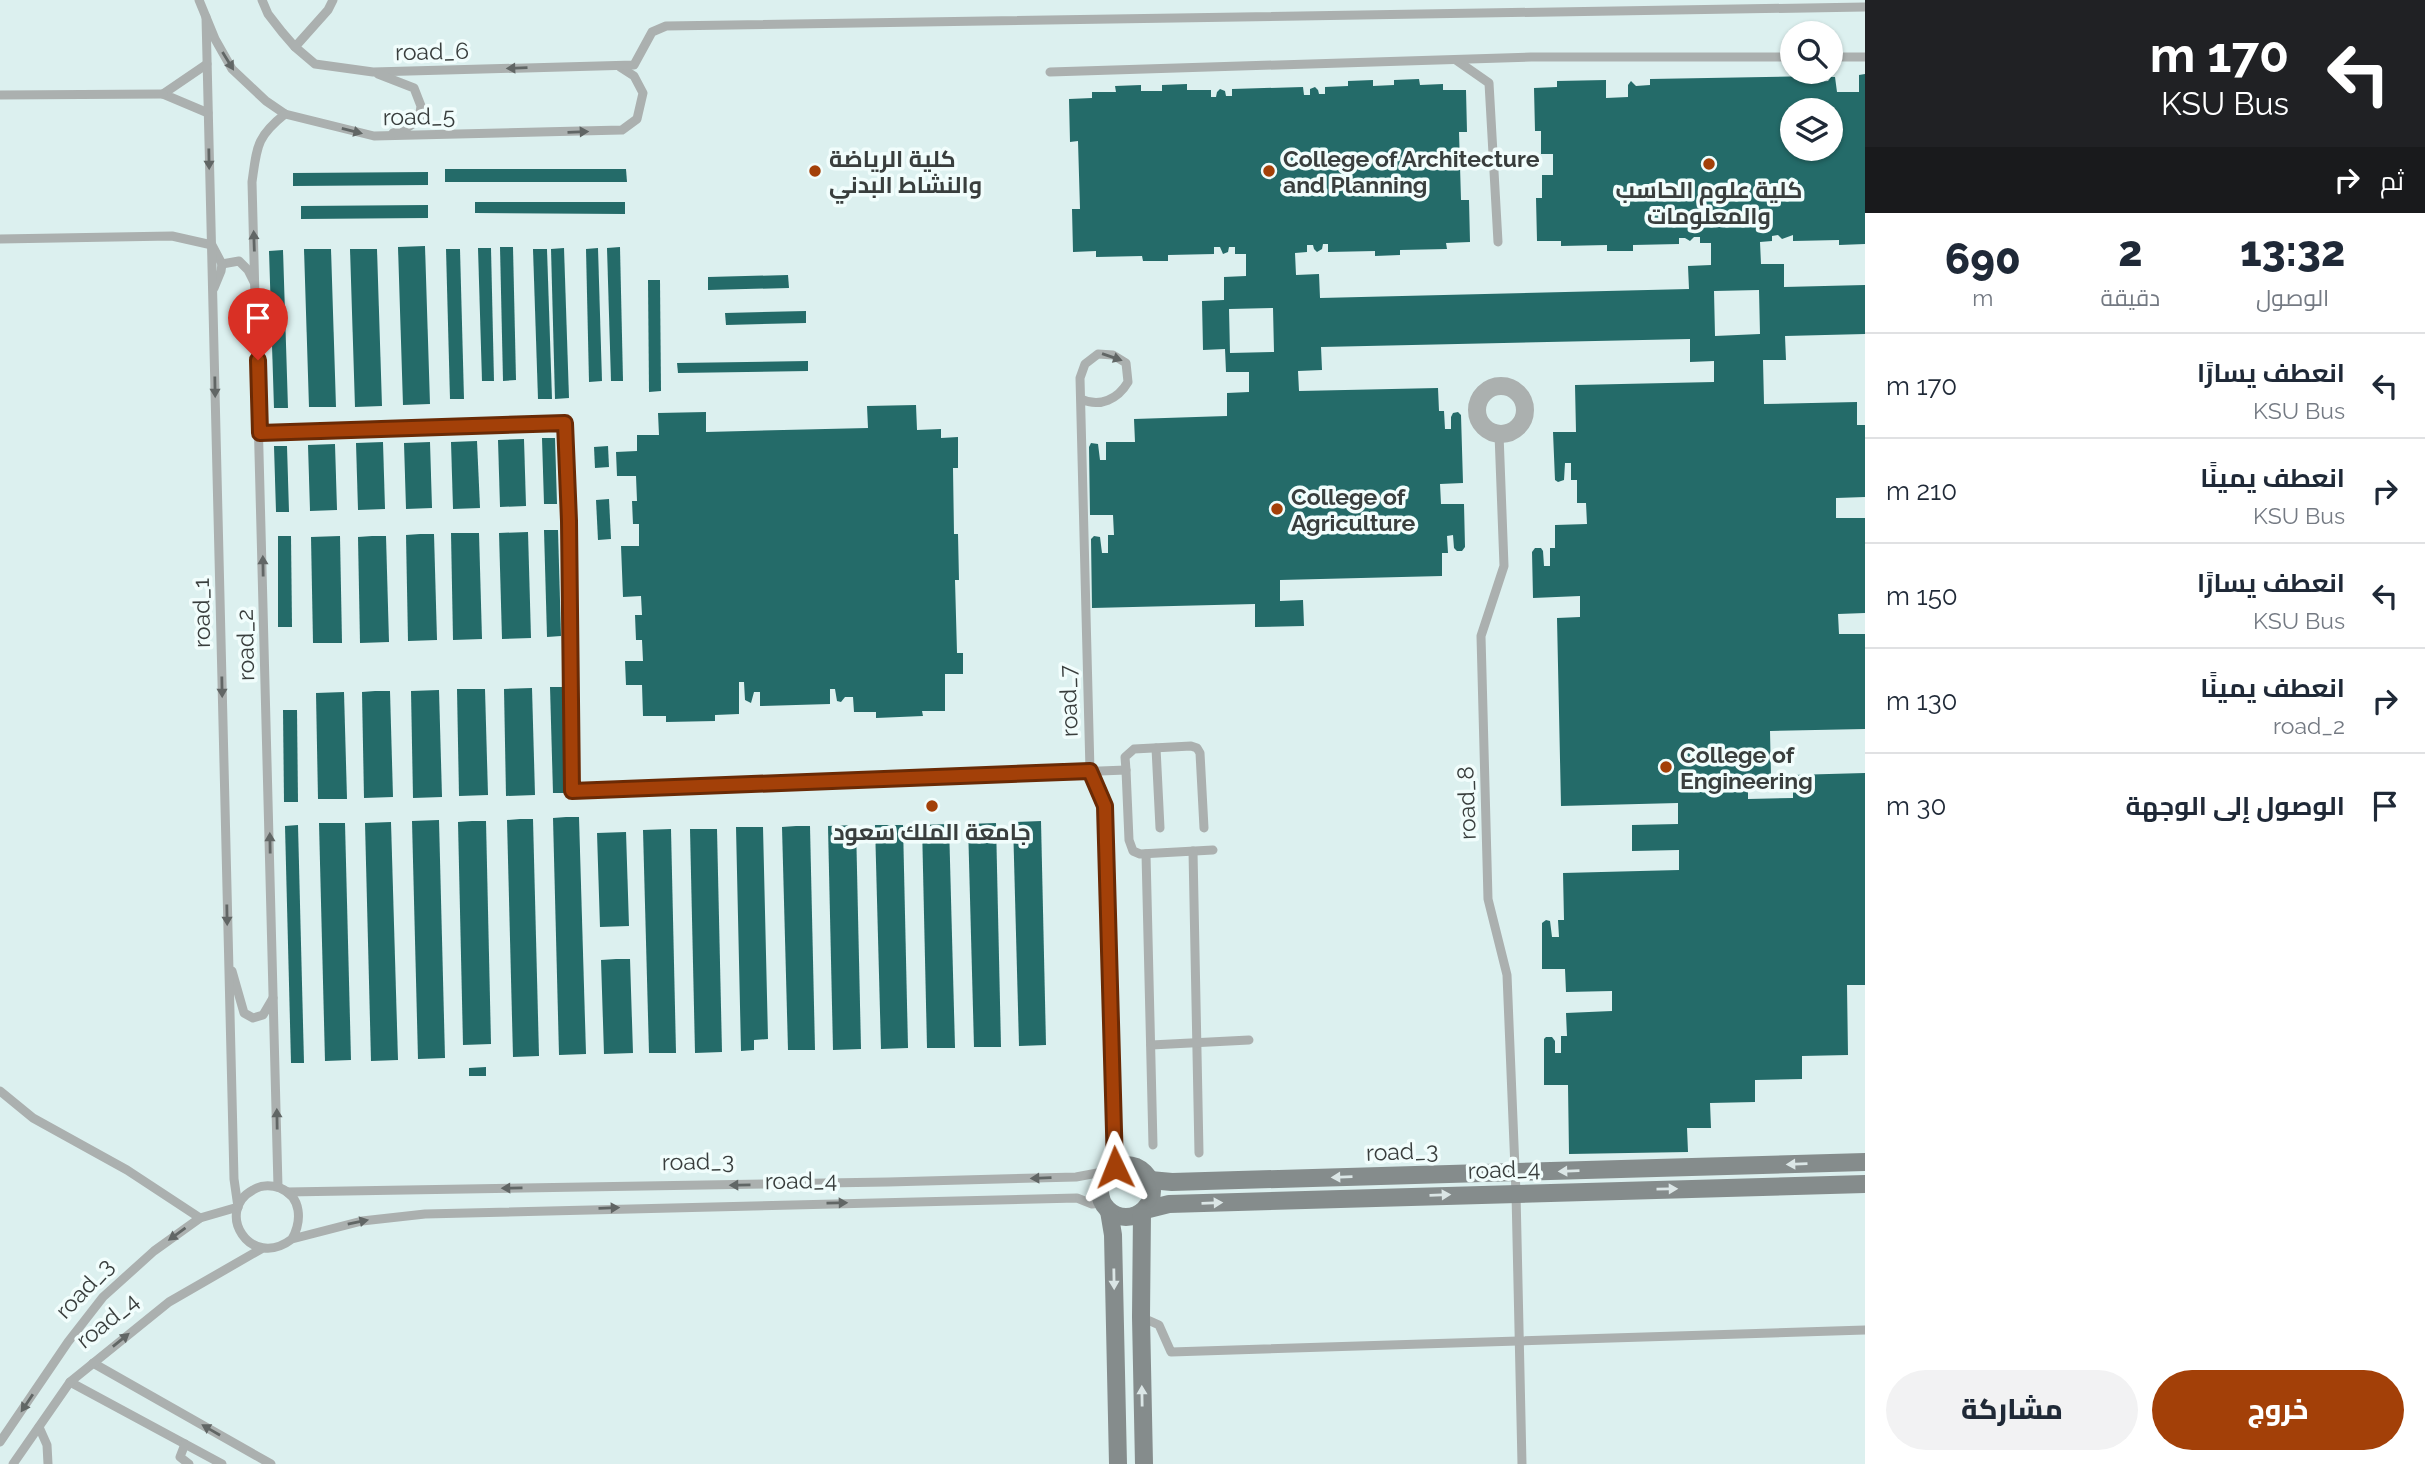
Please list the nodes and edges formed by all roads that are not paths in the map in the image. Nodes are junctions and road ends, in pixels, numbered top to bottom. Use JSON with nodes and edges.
{"nodes":[{"id":1,"x":199,"y":0,"type":"edge"},
{"id":2,"x":262,"y":0,"type":"edge"},
{"id":3,"x":332,"y":0,"type":"edge"},
{"id":4,"x":1865,"y":8,"type":"edge"},
{"id":5,"x":206,"y":18,"type":"junction"},
{"id":6,"x":295,"y":47,"type":"junction"},
{"id":7,"x":1780,"y":57,"type":"edge"},
{"id":8,"x":1843,"y":57,"type":"edge"},
{"id":9,"x":1865,"y":57,"type":"edge"},
{"id":10,"x":1455,"y":60,"type":"junction"},
{"id":11,"x":207,"y":64,"type":"junction"},
{"id":12,"x":621,"y":67,"type":"junction"},
{"id":13,"x":373,"y":72,"type":"junction"},
{"id":14,"x":1050,"y":72,"type":"dead end"},
{"id":15,"x":163,"y":94,"type":"junction"},
{"id":16,"x":0,"y":95,"type":"edge"},
{"id":17,"x":208,"y":113,"type":"junction"},
{"id":18,"x":285,"y":114,"type":"junction"},
{"id":19,"x":374,"y":136,"type":"junction"},
{"id":20,"x":0,"y":239,"type":"edge"},
{"id":21,"x":1498,"y":242,"type":"dead end"},
{"id":22,"x":212,"y":245,"type":"junction"},
{"id":23,"x":222,"y":264,"type":"junction"},
{"id":24,"x":256,"y":287,"type":"junction"},
{"id":25,"x":213,"y":290,"type":"junction"},
{"id":26,"x":1081,"y":399,"type":"junction"},
{"id":27,"x":260,"y":433,"type":"junction"},
{"id":28,"x":1499,"y":434,"type":"dead end"},
{"id":29,"x":1156,"y":748,"type":"junction"},
{"id":30,"x":1126,"y":770,"type":"junction"},
{"id":31,"x":1090,"y":771,"type":"junction"},
{"id":32,"x":1160,"y":828,"type":"dead end"},
{"id":33,"x":1204,"y":828,"type":"dead end"},
{"id":34,"x":1213,"y":850,"type":"dead end"},
{"id":35,"x":1193,"y":851,"type":"junction"},
{"id":36,"x":1146,"y":854,"type":"junction"},
{"id":37,"x":228,"y":956,"type":"junction"},
{"id":38,"x":274,"y":996,"type":"junction"},
{"id":39,"x":1249,"y":1040,"type":"dead end"},
{"id":40,"x":1197,"y":1043,"type":"junction"},
{"id":41,"x":1151,"y":1045,"type":"junction"},
{"id":42,"x":0,"y":1091,"type":"edge"},
{"id":43,"x":1153,"y":1144,"type":"dead end"},
{"id":44,"x":1199,"y":1153,"type":"dead end"},
{"id":45,"x":1865,"y":1162,"type":"edge"},
{"id":46,"x":1112,"y":1169,"type":"junction"},
{"id":47,"x":1514,"y":1172,"type":"junction"},
{"id":48,"x":1150,"y":1180,"type":"junction"},
{"id":49,"x":1865,"y":1184,"type":"edge"},
{"id":50,"x":283,"y":1190,"type":"junction"},
{"id":51,"x":1516,"y":1193,"type":"junction"},
{"id":52,"x":238,"y":1207,"type":"junction"},
{"id":53,"x":1105,"y":1207,"type":"junction"},
{"id":54,"x":1143,"y":1211,"type":"junction"},
{"id":55,"x":200,"y":1218,"type":"junction"},
{"id":56,"x":292,"y":1239,"type":"junction"},
{"id":57,"x":261,"y":1249,"type":"junction"},
{"id":58,"x":1141,"y":1317,"type":"junction"},
{"id":59,"x":1865,"y":1330,"type":"edge"},
{"id":60,"x":1519,"y":1341,"type":"junction"},
{"id":61,"x":93,"y":1363,"type":"junction"},
{"id":62,"x":70,"y":1381,"type":"junction"},
{"id":63,"x":39,"y":1427,"type":"junction"},
{"id":64,"x":0,"y":1442,"type":"edge"},
{"id":65,"x":185,"y":1444,"type":"junction"},
{"id":66,"x":178,"y":1461,"type":"edge"},
{"id":67,"x":13,"y":1464,"type":"edge"},
{"id":68,"x":48,"y":1464,"type":"edge"},
{"id":69,"x":189,"y":1464,"type":"edge"},
{"id":70,"x":222,"y":1464,"type":"edge"},
{"id":71,"x":271,"y":1464,"type":"edge"},
{"id":72,"x":1118,"y":1464,"type":"edge"},
{"id":73,"x":1144,"y":1464,"type":"edge"},
{"id":74,"x":1522,"y":1464,"type":"edge"}],
"edges":[{"from":1,"to":5,"type":"lane","name":"road_5"},
{"from":2,"to":6,"type":"lane","name":"road_6"},
{"from":3,"to":6,"type":"lane"},
{"from":4,"to":12,"type":"lane","name":"road_6"},
{"from":5,"to":11,"type":"lane","name":"road_1"},
{"from":5,"to":18,"type":"lane","name":"road_5","one_way":true},
{"from":6,"to":13,"type":"lane","name":"road_6"},
{"from":7,"to":10,"type":"lane"},
{"from":8,"to":9,"type":"lane"},
{"from":10,"to":14,"type":"lane"},
{"from":10,"to":21,"type":"lane"},
{"from":11,"to":15,"type":"lane"},
{"from":11,"to":17,"type":"lane","name":"road_1"},
{"from":12,"to":13,"type":"lane","name":"road_6","one_way":true},
{"from":19,"to":12,"type":"lane","name":"road_5","one_way":true},
{"from":13,"to":19,"type":"lane"},
{"from":15,"to":16,"type":"lane"},
{"from":15,"to":17,"type":"lane"},
{"from":17,"to":22,"type":"lane","name":"road_1","one_way":true},
{"from":18,"to":19,"type":"lane","name":"road_5","one_way":true},
{"from":24,"to":18,"type":"lane","name":"road_2","one_way":true},
{"from":20,"to":22,"type":"lane"},
{"from":22,"to":23,"type":"lane"},
{"from":22,"to":25,"type":"lane","name":"road_1"},
{"from":23,"to":24,"type":"lane"},
{"from":23,"to":25,"type":"lane"},
{"from":24,"to":27,"type":"lane","name":"road_2"},
{"from":25,"to":37,"type":"lane","name":"road_1","one_way":true},
{"from":26,"to":26,"type":"lane","name":"road_7","one_way":true},
{"from":26,"to":31,"type":"lane","name":"road_7"},
{"from":27,"to":31,"type":"lane"},
{"from":38,"to":27,"type":"lane","name":"road_2","one_way":true},
{"from":28,"to":47,"type":"lane","name":"road_8"},
{"from":29,"to":30,"type":"lane"},
{"from":29,"to":32,"type":"lane"},
{"from":29,"to":33,"type":"lane"},
{"from":30,"to":31,"type":"lane"},
{"from":30,"to":36,"type":"lane"},
{"from":31,"to":46,"type":"lane","name":"road_7"},
{"from":34,"to":35,"type":"lane"},
{"from":35,"to":36,"type":"lane"},
{"from":35,"to":40,"type":"lane"},
{"from":36,"to":41,"type":"lane"},
{"from":37,"to":38,"type":"lane"},
{"from":37,"to":52,"type":"lane","name":"road_1"},
{"from":50,"to":38,"type":"lane","name":"road_2","one_way":true},
{"from":39,"to":40,"type":"lane"},
{"from":40,"to":41,"type":"lane"},
{"from":40,"to":44,"type":"lane"},
{"from":41,"to":43,"type":"lane"},
{"from":42,"to":55,"type":"lane"},
{"from":45,"to":47,"type":"street","name":"road_3","one_way":true},
{"from":46,"to":48,"type":"street"},
{"from":46,"to":50,"type":"lane","name":"road_3","one_way":true},
{"from":46,"to":53,"type":"street"},
{"from":47,"to":48,"type":"street","name":"road_3","one_way":true},
{"from":47,"to":51,"type":"lane","name":"road_8"},
{"from":48,"to":54,"type":"street"},
{"from":51,"to":49,"type":"street","name":"road_4","one_way":true},
{"from":50,"to":52,"type":"lane"},
{"from":50,"to":56,"type":"lane"},
{"from":54,"to":51,"type":"street","name":"road_4","one_way":true},
{"from":51,"to":60,"type":"lane","name":"road_8"},
{"from":52,"to":55,"type":"lane","name":"road_3"},
{"from":52,"to":57,"type":"lane"},
{"from":53,"to":54,"type":"street"},
{"from":56,"to":53,"type":"lane","name":"road_4","one_way":true},
{"from":53,"to":72,"type":"street","one_way":true},
{"from":54,"to":58,"type":"street"},
{"from":55,"to":64,"type":"lane","name":"road_3","one_way":true},
{"from":56,"to":57,"type":"lane"},
{"from":61,"to":57,"type":"lane","name":"road_4","one_way":true},
{"from":58,"to":60,"type":"lane"},
{"from":73,"to":58,"type":"street","one_way":true},
{"from":59,"to":60,"type":"lane"},
{"from":60,"to":74,"type":"lane","name":"road_8"},
{"from":61,"to":62,"type":"lane","name":"road_4"},
{"from":71,"to":61,"type":"lane","one_way":true},
{"from":62,"to":63,"type":"lane","name":"road_4"},
{"from":62,"to":65,"type":"lane"},
{"from":63,"to":67,"type":"lane","name":"road_4"},
{"from":63,"to":68,"type":"lane"},
{"from":65,"to":66,"type":"lane"},
{"from":65,"to":70,"type":"lane"},
{"from":66,"to":69,"type":"lane"}]}
